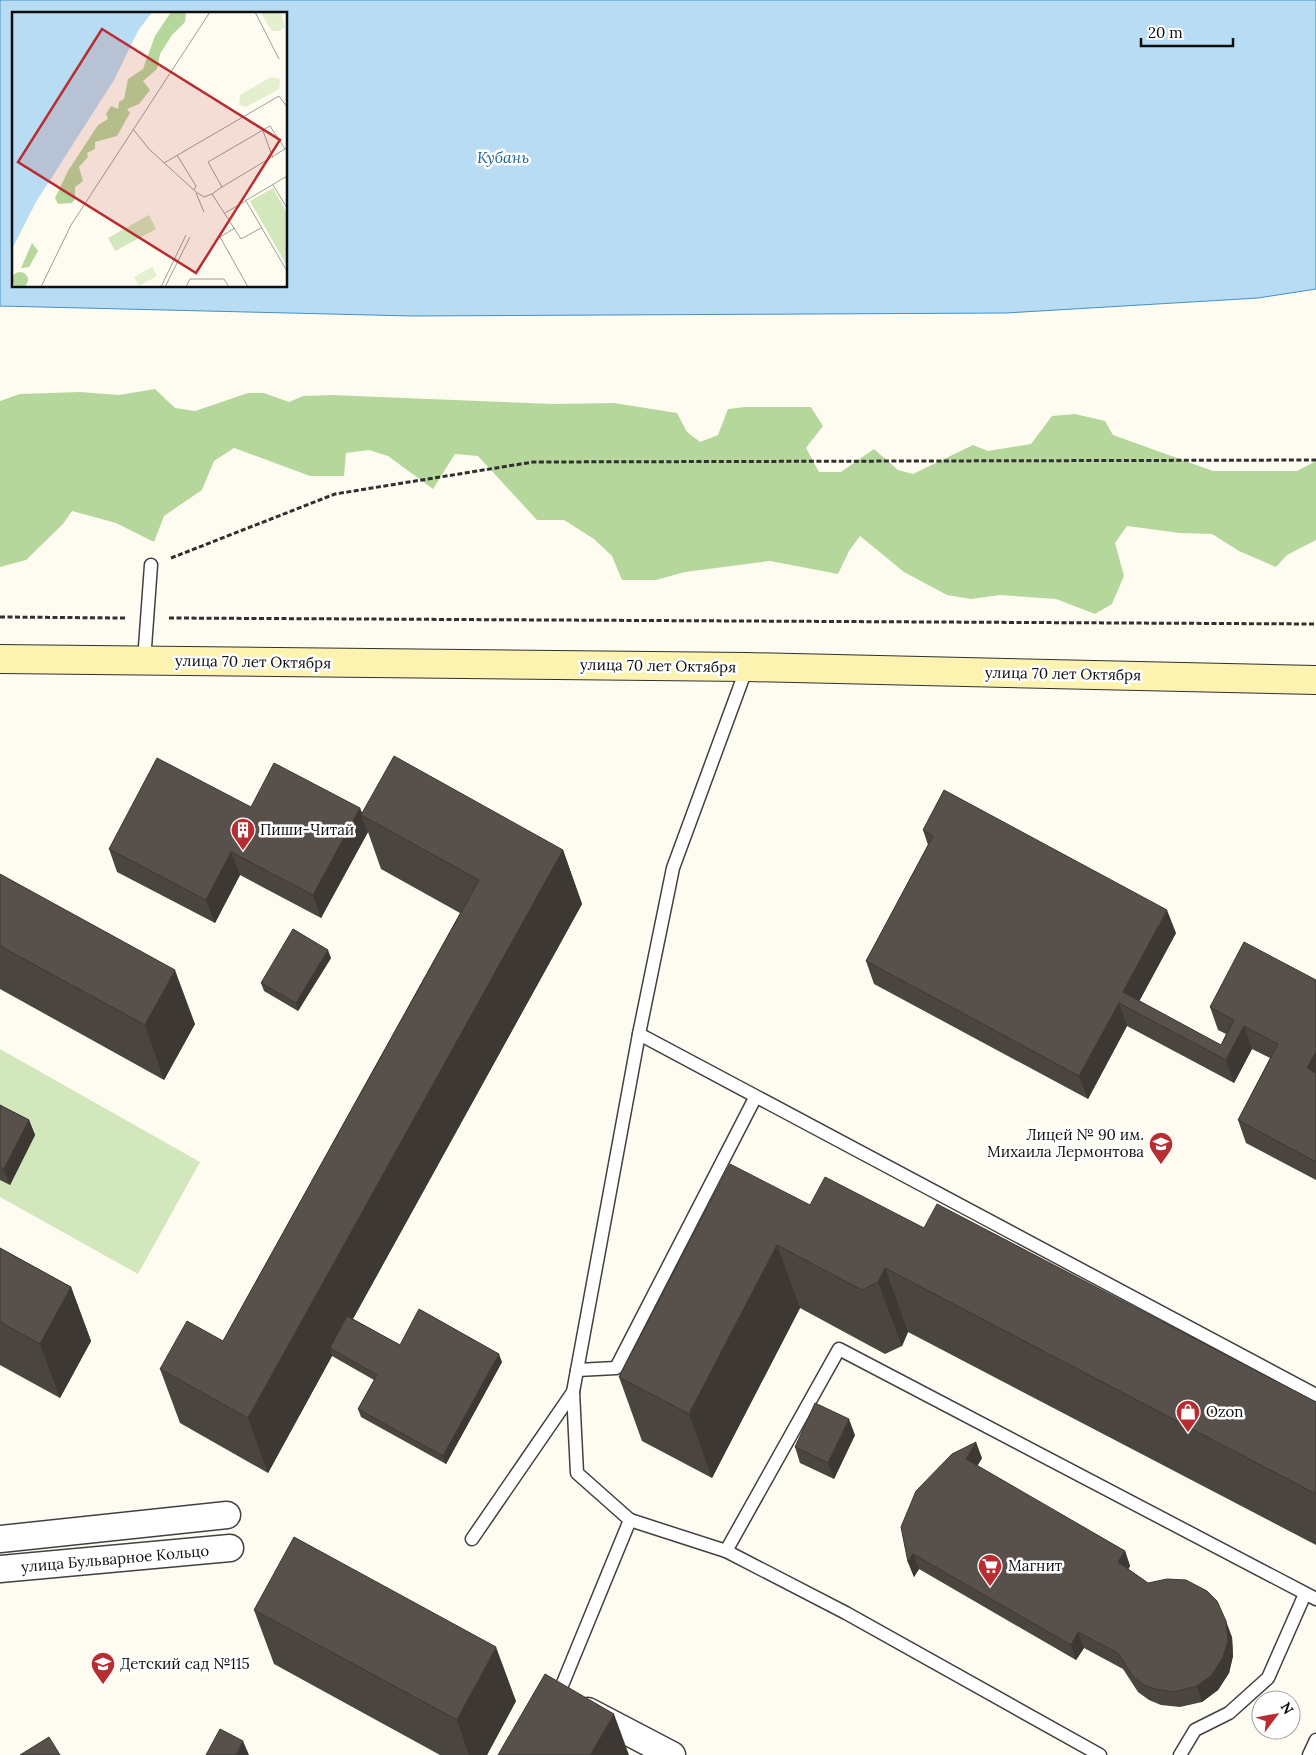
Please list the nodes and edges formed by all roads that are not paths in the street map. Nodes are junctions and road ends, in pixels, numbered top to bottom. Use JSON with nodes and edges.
{"nodes":[{"id":1,"x":151,"y":565,"type":"road end"},
{"id":2,"x":0,"y":659,"type":"edge"},
{"id":3,"x":144,"y":661,"type":"junction"},
{"id":4,"x":747,"y":667,"type":"junction"},
{"id":5,"x":1316,"y":680,"type":"edge"},
{"id":6,"x":639,"y":1034,"type":"junction"},
{"id":7,"x":756,"y":1098,"type":"junction"},
{"id":8,"x":577,"y":1370,"type":"junction"},
{"id":9,"x":574,"y":1392,"type":"junction"},
{"id":10,"x":1316,"y":1395,"type":"edge"},
{"id":11,"x":228,"y":1515,"type":"dead end"},
{"id":12,"x":630,"y":1520,"type":"junction"},
{"id":13,"x":472,"y":1538,"type":"dead end"},
{"id":14,"x":0,"y":1539,"type":"edge"},
{"id":15,"x":230,"y":1548,"type":"dead end"},
{"id":16,"x":726,"y":1551,"type":"junction"},
{"id":17,"x":0,"y":1570,"type":"edge"},
{"id":18,"x":1311,"y":1596,"type":"edge"},
{"id":19,"x":554,"y":1704,"type":"joint"},
{"id":20,"x":1316,"y":1740,"type":"edge"},
{"id":21,"x":672,"y":1755,"type":"edge"},
{"id":22,"x":1100,"y":1755,"type":"edge"},
{"id":23,"x":1180,"y":1755,"type":"edge"},
{"id":24,"x":1309,"y":1755,"type":"edge"}],
"edges":[{"from":1,"to":3,"type":"lane"},
{"from":2,"to":3,"type":"main road","name":"улица 70 лет Октября"},
{"from":3,"to":4,"type":"main road","name":"улица 70 лет Октября"},
{"from":4,"to":5,"type":"main road","name":"улица 70 лет Октября"},
{"from":4,"to":6,"type":"lane"},
{"from":6,"to":7,"type":"lane"},
{"from":6,"to":8,"type":"lane"},
{"from":7,"to":8,"type":"lane"},
{"from":7,"to":10,"type":"lane"},
{"from":8,"to":9,"type":"lane"},
{"from":9,"to":12,"type":"lane"},
{"from":9,"to":13,"type":"lane"},
{"from":11,"to":14,"type":"street","name":"улица Бульварное Кольцо"},
{"from":12,"to":16,"type":"lane"},
{"from":12,"to":19,"type":"lane"},
{"from":15,"to":17,"type":"street","name":"улица Бульварное Кольцо"},
{"from":16,"to":18,"type":"lane"},
{"from":16,"to":22,"type":"lane"},
{"from":18,"to":23,"type":"lane"},
{"from":19,"to":21,"type":"street"},
{"from":20,"to":24,"type":"lane"}]}
